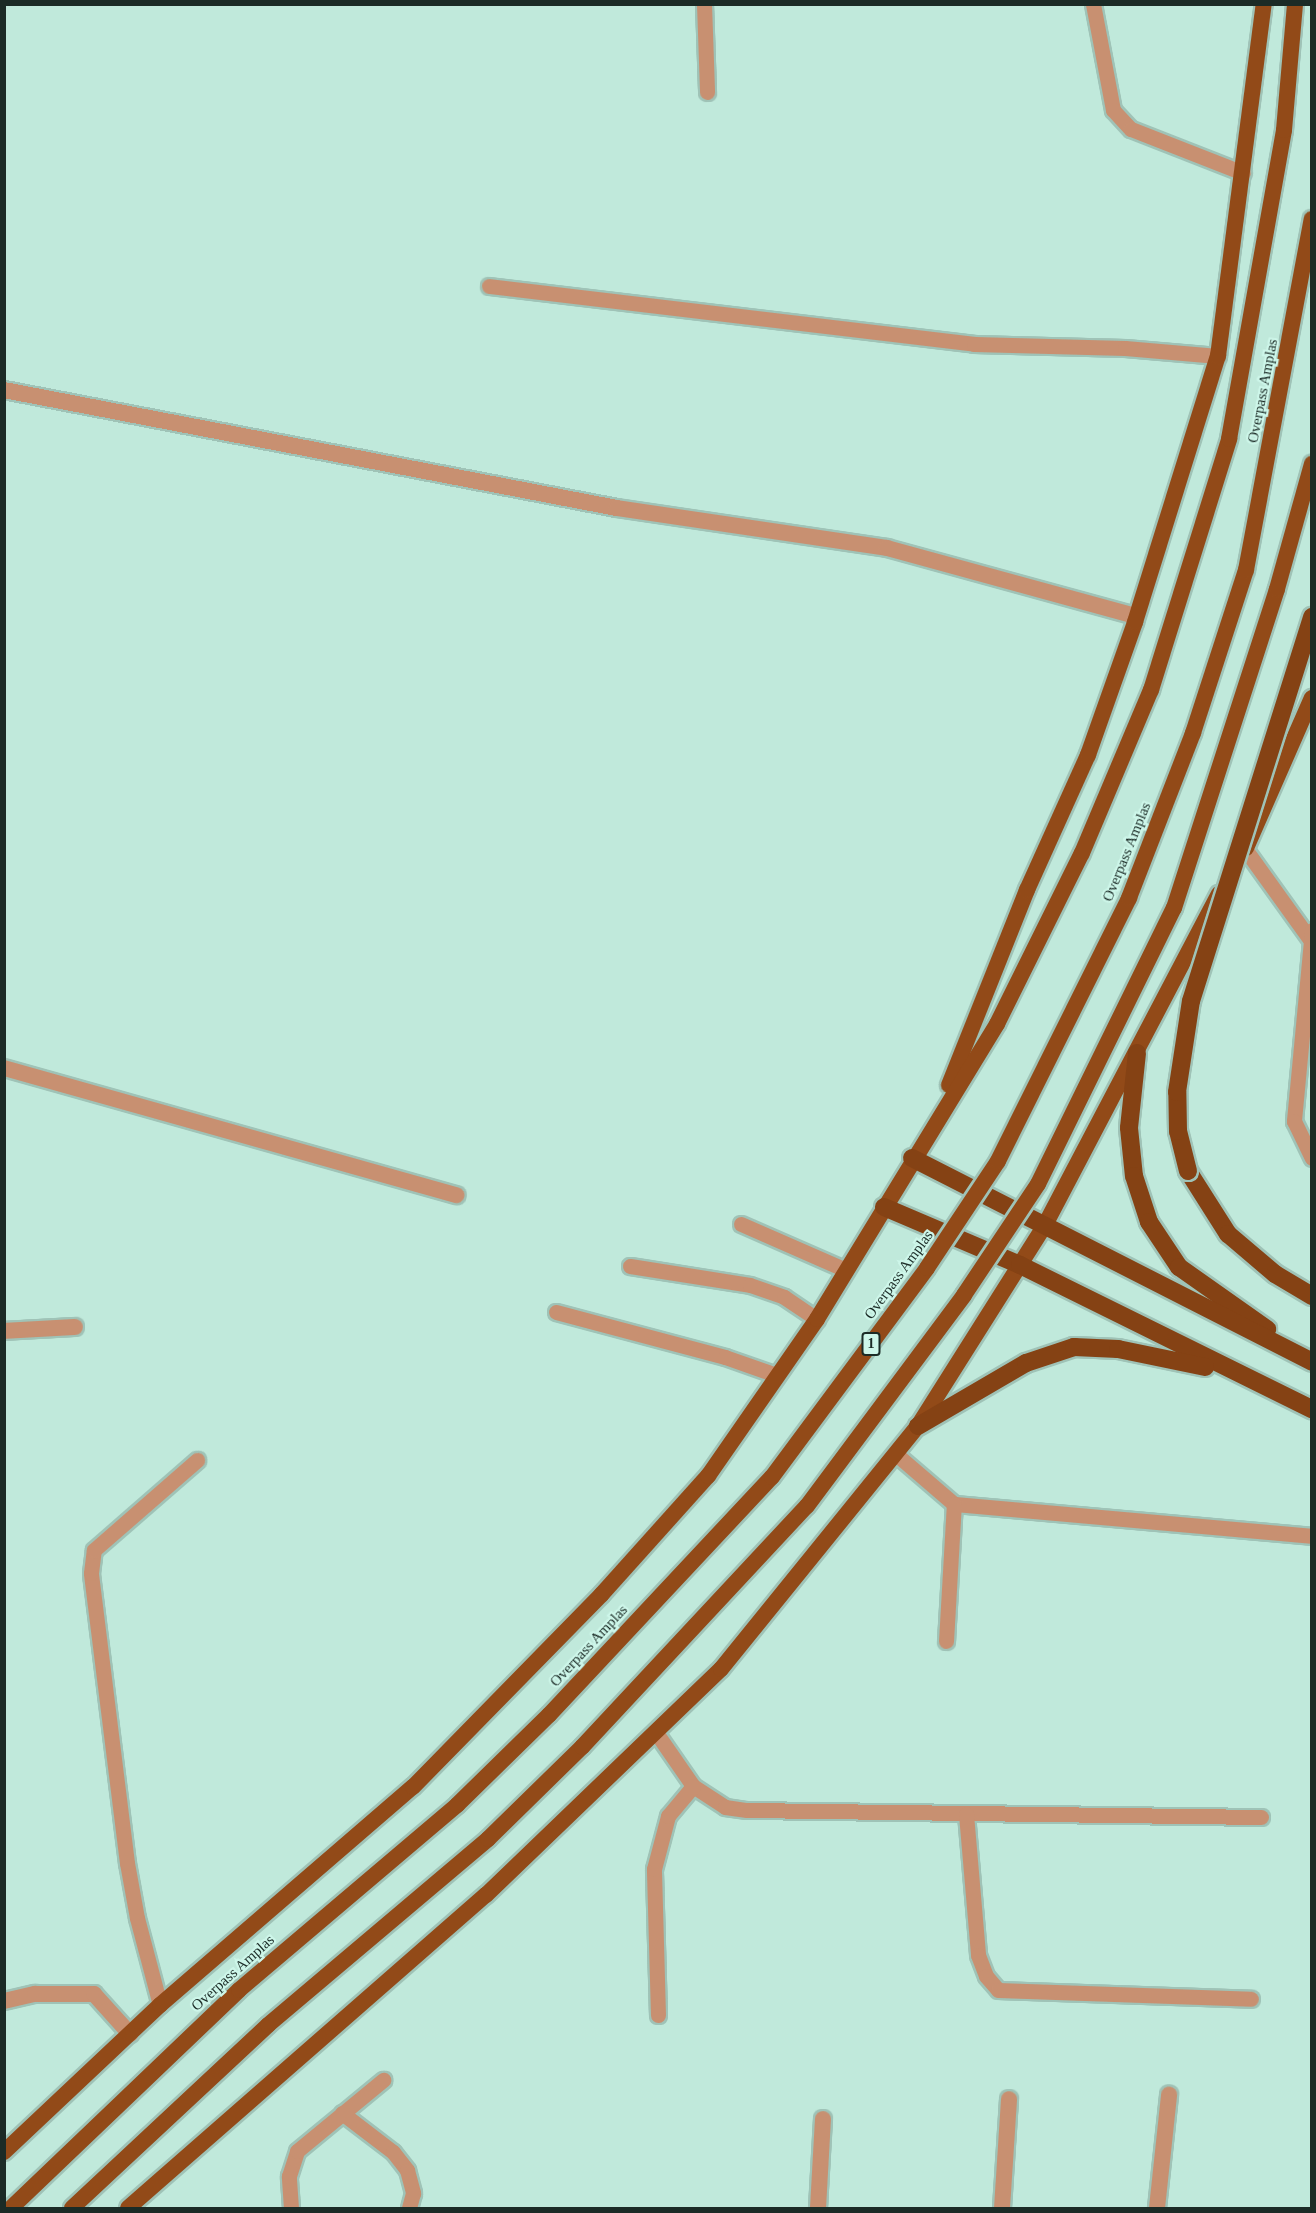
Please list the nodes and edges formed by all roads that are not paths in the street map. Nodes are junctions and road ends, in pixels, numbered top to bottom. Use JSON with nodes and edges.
{"nodes":[{"id":1,"x":704,"y":4,"type":"edge"},
{"id":2,"x":1093,"y":4,"type":"edge"},
{"id":3,"x":1264,"y":4,"type":"edge"},
{"id":4,"x":1295,"y":4,"type":"edge"},
{"id":5,"x":707,"y":92,"type":"dead end"},
{"id":6,"x":1243,"y":173,"type":"junction"},
{"id":7,"x":1311,"y":219,"type":"edge"},
{"id":8,"x":489,"y":286,"type":"dead end"},
{"id":9,"x":1218,"y":356,"type":"junction"},
{"id":10,"x":4,"y":390,"type":"edge"},
{"id":11,"x":1311,"y":464,"type":"edge"},
{"id":12,"x":1136,"y":616,"type":"junction"},
{"id":13,"x":1311,"y":617,"type":"edge"},
{"id":14,"x":1311,"y":698,"type":"edge"},
{"id":15,"x":1245,"y":849,"type":"junction"},
{"id":16,"x":1310,"y":934,"type":"edge"},
{"id":17,"x":1137,"y":1053,"type":"junction"},
{"id":18,"x":4,"y":1068,"type":"edge"},
{"id":19,"x":935,"y":1119,"type":"junction"},
{"id":20,"x":912,"y":1158,"type":"junction"},
{"id":21,"x":1311,"y":1158,"type":"edge"},
{"id":22,"x":457,"y":1196,"type":"dead end"},
{"id":23,"x":884,"y":1207,"type":"junction"},
{"id":24,"x":741,"y":1224,"type":"dead end"},
{"id":25,"x":1045,"y":1225,"type":"junction"},
{"id":26,"x":1020,"y":1265,"type":"junction"},
{"id":27,"x":630,"y":1266,"type":"dead end"},
{"id":28,"x":846,"y":1270,"type":"junction"},
{"id":29,"x":1311,"y":1296,"type":"edge"},
{"id":30,"x":556,"y":1312,"type":"dead end"},
{"id":31,"x":817,"y":1319,"type":"junction"},
{"id":32,"x":75,"y":1327,"type":"dead end"},
{"id":33,"x":4,"y":1330,"type":"edge"},
{"id":34,"x":1311,"y":1361,"type":"edge"},
{"id":35,"x":1231,"y":1373,"type":"junction"},
{"id":36,"x":776,"y":1375,"type":"junction"},
{"id":37,"x":1311,"y":1410,"type":"edge"},
{"id":38,"x":918,"y":1426,"type":"junction"},
{"id":39,"x":897,"y":1455,"type":"junction"},
{"id":40,"x":197,"y":1460,"type":"dead end"},
{"id":41,"x":954,"y":1504,"type":"junction"},
{"id":42,"x":1311,"y":1536,"type":"edge"},
{"id":43,"x":946,"y":1641,"type":"dead end"},
{"id":44,"x":657,"y":1734,"type":"junction"},
{"id":45,"x":693,"y":1786,"type":"junction"},
{"id":46,"x":966,"y":1814,"type":"junction"},
{"id":47,"x":1261,"y":1818,"type":"dead end"},
{"id":48,"x":1251,"y":1999,"type":"dead end"},
{"id":49,"x":4,"y":2001,"type":"edge"},
{"id":50,"x":160,"y":2005,"type":"junction"},
{"id":51,"x":658,"y":2015,"type":"dead end"},
{"id":52,"x":130,"y":2034,"type":"junction"},
{"id":53,"x":382,"y":2080,"type":"dead end"},
{"id":54,"x":1169,"y":2094,"type":"dead end"},
{"id":55,"x":1009,"y":2099,"type":"dead end"},
{"id":56,"x":342,"y":2113,"type":"junction"},
{"id":57,"x":823,"y":2119,"type":"dead end"},
{"id":58,"x":4,"y":2152,"type":"edge"},
{"id":59,"x":11,"y":2208,"type":"edge"},
{"id":60,"x":72,"y":2208,"type":"edge"},
{"id":61,"x":128,"y":2208,"type":"edge"},
{"id":62,"x":291,"y":2208,"type":"edge"},
{"id":63,"x":409,"y":2208,"type":"edge"},
{"id":64,"x":818,"y":2208,"type":"edge"},
{"id":65,"x":1002,"y":2208,"type":"edge"},
{"id":66,"x":1157,"y":2208,"type":"edge"}],
"edges":[{"from":1,"to":5,"type":"lane"},
{"from":2,"to":6,"type":"lane"},
{"from":3,"to":6,"type":"highway"},
{"from":4,"to":19,"type":"highway"},
{"from":6,"to":9,"type":"highway"},
{"from":7,"to":59,"type":"highway","name":"Overpass Amplas","number":"1","bridge":true},
{"from":8,"to":9,"type":"lane"},
{"from":9,"to":12,"type":"highway"},
{"from":10,"to":12,"type":"street"},
{"from":11,"to":60,"type":"highway","bridge":true},
{"from":12,"to":19,"type":"highway"},
{"from":13,"to":29,"type":"highway","bridge":true},
{"from":14,"to":15,"type":"highway"},
{"from":15,"to":16,"type":"lane"},
{"from":15,"to":17,"type":"highway"},
{"from":16,"to":21,"type":"lane"},
{"from":17,"to":25,"type":"highway"},
{"from":17,"to":34,"type":"highway"},
{"from":18,"to":22,"type":"street"},
{"from":19,"to":20,"type":"highway"},
{"from":20,"to":23,"type":"highway"},
{"from":20,"to":25,"type":"highway"},
{"from":23,"to":26,"type":"highway"},
{"from":23,"to":28,"type":"highway"},
{"from":24,"to":28,"type":"lane"},
{"from":25,"to":26,"type":"highway"},
{"from":25,"to":34,"type":"highway"},
{"from":26,"to":35,"type":"highway"},
{"from":26,"to":38,"type":"highway"},
{"from":27,"to":31,"type":"lane"},
{"from":28,"to":31,"type":"highway"},
{"from":30,"to":36,"type":"lane"},
{"from":31,"to":36,"type":"highway"},
{"from":32,"to":33,"type":"street"},
{"from":35,"to":37,"type":"highway"},
{"from":35,"to":38,"type":"highway"},
{"from":36,"to":50,"type":"highway"},
{"from":38,"to":39,"type":"highway"},
{"from":39,"to":41,"type":"lane"},
{"from":39,"to":44,"type":"highway"},
{"from":40,"to":50,"type":"lane"},
{"from":41,"to":42,"type":"lane"},
{"from":41,"to":43,"type":"lane"},
{"from":44,"to":45,"type":"lane"},
{"from":44,"to":61,"type":"highway"},
{"from":45,"to":46,"type":"lane"},
{"from":45,"to":51,"type":"lane"},
{"from":46,"to":47,"type":"lane"},
{"from":46,"to":48,"type":"lane"},
{"from":49,"to":52,"type":"street"},
{"from":50,"to":52,"type":"highway"},
{"from":52,"to":58,"type":"highway"},
{"from":53,"to":56,"type":"lane"},
{"from":54,"to":66,"type":"street"},
{"from":55,"to":65,"type":"street"},
{"from":56,"to":62,"type":"lane"},
{"from":56,"to":63,"type":"lane"},
{"from":57,"to":64,"type":"street"}]}
